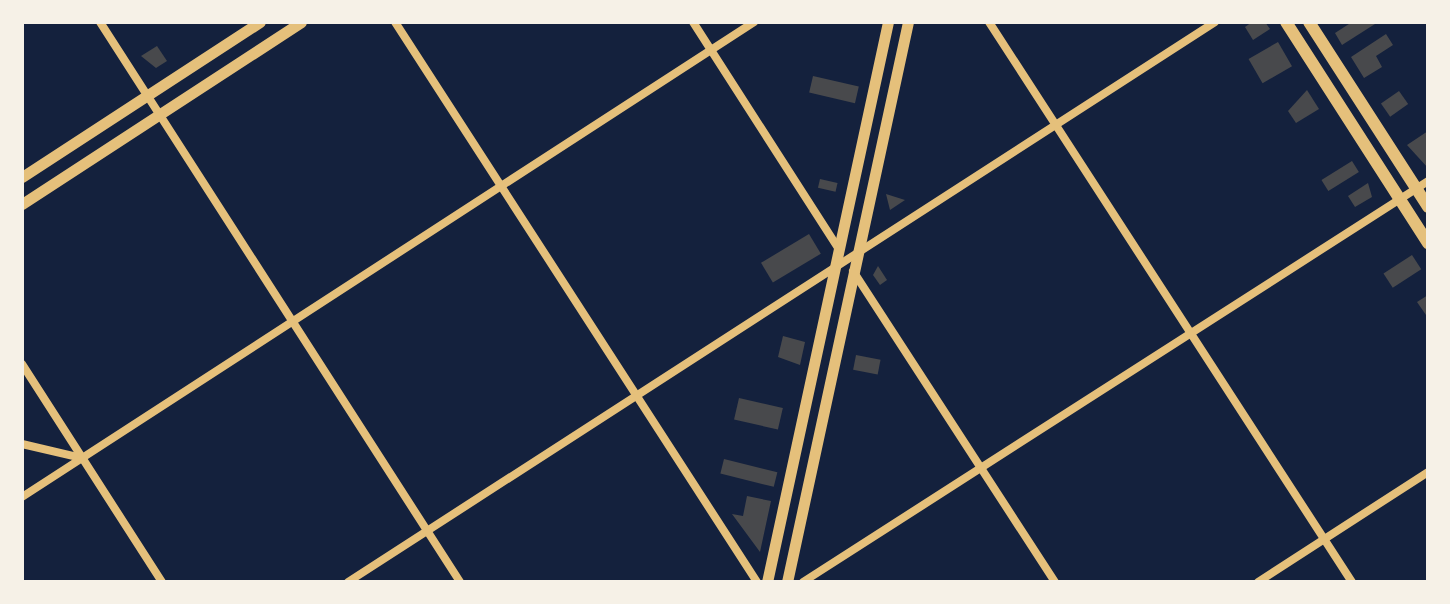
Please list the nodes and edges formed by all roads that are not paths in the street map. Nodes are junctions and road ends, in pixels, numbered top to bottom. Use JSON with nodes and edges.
{"nodes":[{"id":1,"x":100,"y":22,"type":"edge"},
{"id":2,"x":260,"y":22,"type":"edge"},
{"id":3,"x":301,"y":22,"type":"edge"},
{"id":4,"x":395,"y":22,"type":"edge"},
{"id":5,"x":693,"y":22,"type":"edge"},
{"id":6,"x":754,"y":22,"type":"edge"},
{"id":7,"x":888,"y":22,"type":"edge"},
{"id":8,"x":908,"y":22,"type":"edge"},
{"id":9,"x":989,"y":22,"type":"edge"},
{"id":10,"x":1215,"y":22,"type":"edge"},
{"id":11,"x":1286,"y":22,"type":"edge"},
{"id":12,"x":1309,"y":22,"type":"edge"},
{"id":13,"x":711,"y":50,"type":"junction"},
{"id":14,"x":147,"y":95,"type":"junction"},
{"id":15,"x":159,"y":114,"type":"junction"},
{"id":16,"x":1055,"y":125,"type":"junction"},
{"id":17,"x":22,"y":177,"type":"edge"},
{"id":18,"x":1422,"y":185,"type":"edge"},
{"id":19,"x":501,"y":186,"type":"junction"},
{"id":20,"x":1400,"y":200,"type":"junction"},
{"id":21,"x":22,"y":204,"type":"edge"},
{"id":22,"x":1428,"y":207,"type":"edge"},
{"id":23,"x":1428,"y":243,"type":"edge"},
{"id":24,"x":858,"y":252,"type":"junction"},
{"id":25,"x":840,"y":259,"type":"junction"},
{"id":26,"x":854,"y":272,"type":"junction"},
{"id":27,"x":293,"y":321,"type":"junction"},
{"id":28,"x":1192,"y":333,"type":"junction"},
{"id":29,"x":22,"y":364,"type":"edge"},
{"id":30,"x":637,"y":396,"type":"junction"},
{"id":31,"x":22,"y":444,"type":"edge"},
{"id":32,"x":82,"y":458,"type":"junction"},
{"id":33,"x":982,"y":468,"type":"junction"},
{"id":34,"x":1428,"y":472,"type":"edge"},
{"id":35,"x":22,"y":497,"type":"edge"},
{"id":36,"x":427,"y":531,"type":"junction"},
{"id":37,"x":1324,"y":539,"type":"junction"},
{"id":38,"x":162,"y":582,"type":"edge"},
{"id":39,"x":348,"y":582,"type":"edge"},
{"id":40,"x":460,"y":582,"type":"edge"},
{"id":41,"x":757,"y":582,"type":"edge"},
{"id":42,"x":767,"y":582,"type":"edge"},
{"id":43,"x":787,"y":582,"type":"edge"},
{"id":44,"x":803,"y":582,"type":"edge"},
{"id":45,"x":1055,"y":582,"type":"edge"},
{"id":46,"x":1258,"y":582,"type":"edge"},
{"id":47,"x":1352,"y":582,"type":"edge"}],
"edges":[{"from":1,"to":14,"type":"street"},
{"from":2,"to":14,"type":"main road"},
{"from":3,"to":15,"type":"main road"},
{"from":4,"to":19,"type":"street"},
{"from":5,"to":13,"type":"street"},
{"from":6,"to":13,"type":"street"},
{"from":7,"to":25,"type":"main road"},
{"from":8,"to":24,"type":"main road"},
{"from":9,"to":16,"type":"street"},
{"from":10,"to":16,"type":"street"},
{"from":11,"to":20,"type":"main road"},
{"from":12,"to":18,"type":"main road"},
{"from":13,"to":19,"type":"street"},
{"from":13,"to":25,"type":"street"},
{"from":14,"to":15,"type":"street"},
{"from":14,"to":17,"type":"main road"},
{"from":15,"to":21,"type":"main road"},
{"from":15,"to":27,"type":"street"},
{"from":16,"to":24,"type":"street"},
{"from":16,"to":28,"type":"street"},
{"from":18,"to":20,"type":"street"},
{"from":18,"to":22,"type":"main road"},
{"from":19,"to":27,"type":"street"},
{"from":19,"to":30,"type":"street"},
{"from":20,"to":23,"type":"main road"},
{"from":20,"to":28,"type":"street"},
{"from":24,"to":25,"type":"street"},
{"from":24,"to":26,"type":"main road"},
{"from":25,"to":26,"type":"street"},
{"from":25,"to":30,"type":"street"},
{"from":25,"to":42,"type":"main road"},
{"from":26,"to":33,"type":"street"},
{"from":26,"to":43,"type":"main road"},
{"from":27,"to":32,"type":"street"},
{"from":27,"to":36,"type":"street"},
{"from":28,"to":33,"type":"street"},
{"from":28,"to":37,"type":"street"},
{"from":29,"to":32,"type":"street"},
{"from":30,"to":36,"type":"street"},
{"from":30,"to":41,"type":"street"},
{"from":31,"to":32,"type":"street"},
{"from":32,"to":35,"type":"street"},
{"from":32,"to":38,"type":"street"},
{"from":33,"to":44,"type":"street"},
{"from":33,"to":45,"type":"street"},
{"from":34,"to":37,"type":"street"},
{"from":36,"to":39,"type":"street"},
{"from":36,"to":40,"type":"street"},
{"from":37,"to":46,"type":"street"},
{"from":37,"to":47,"type":"street"}]}
